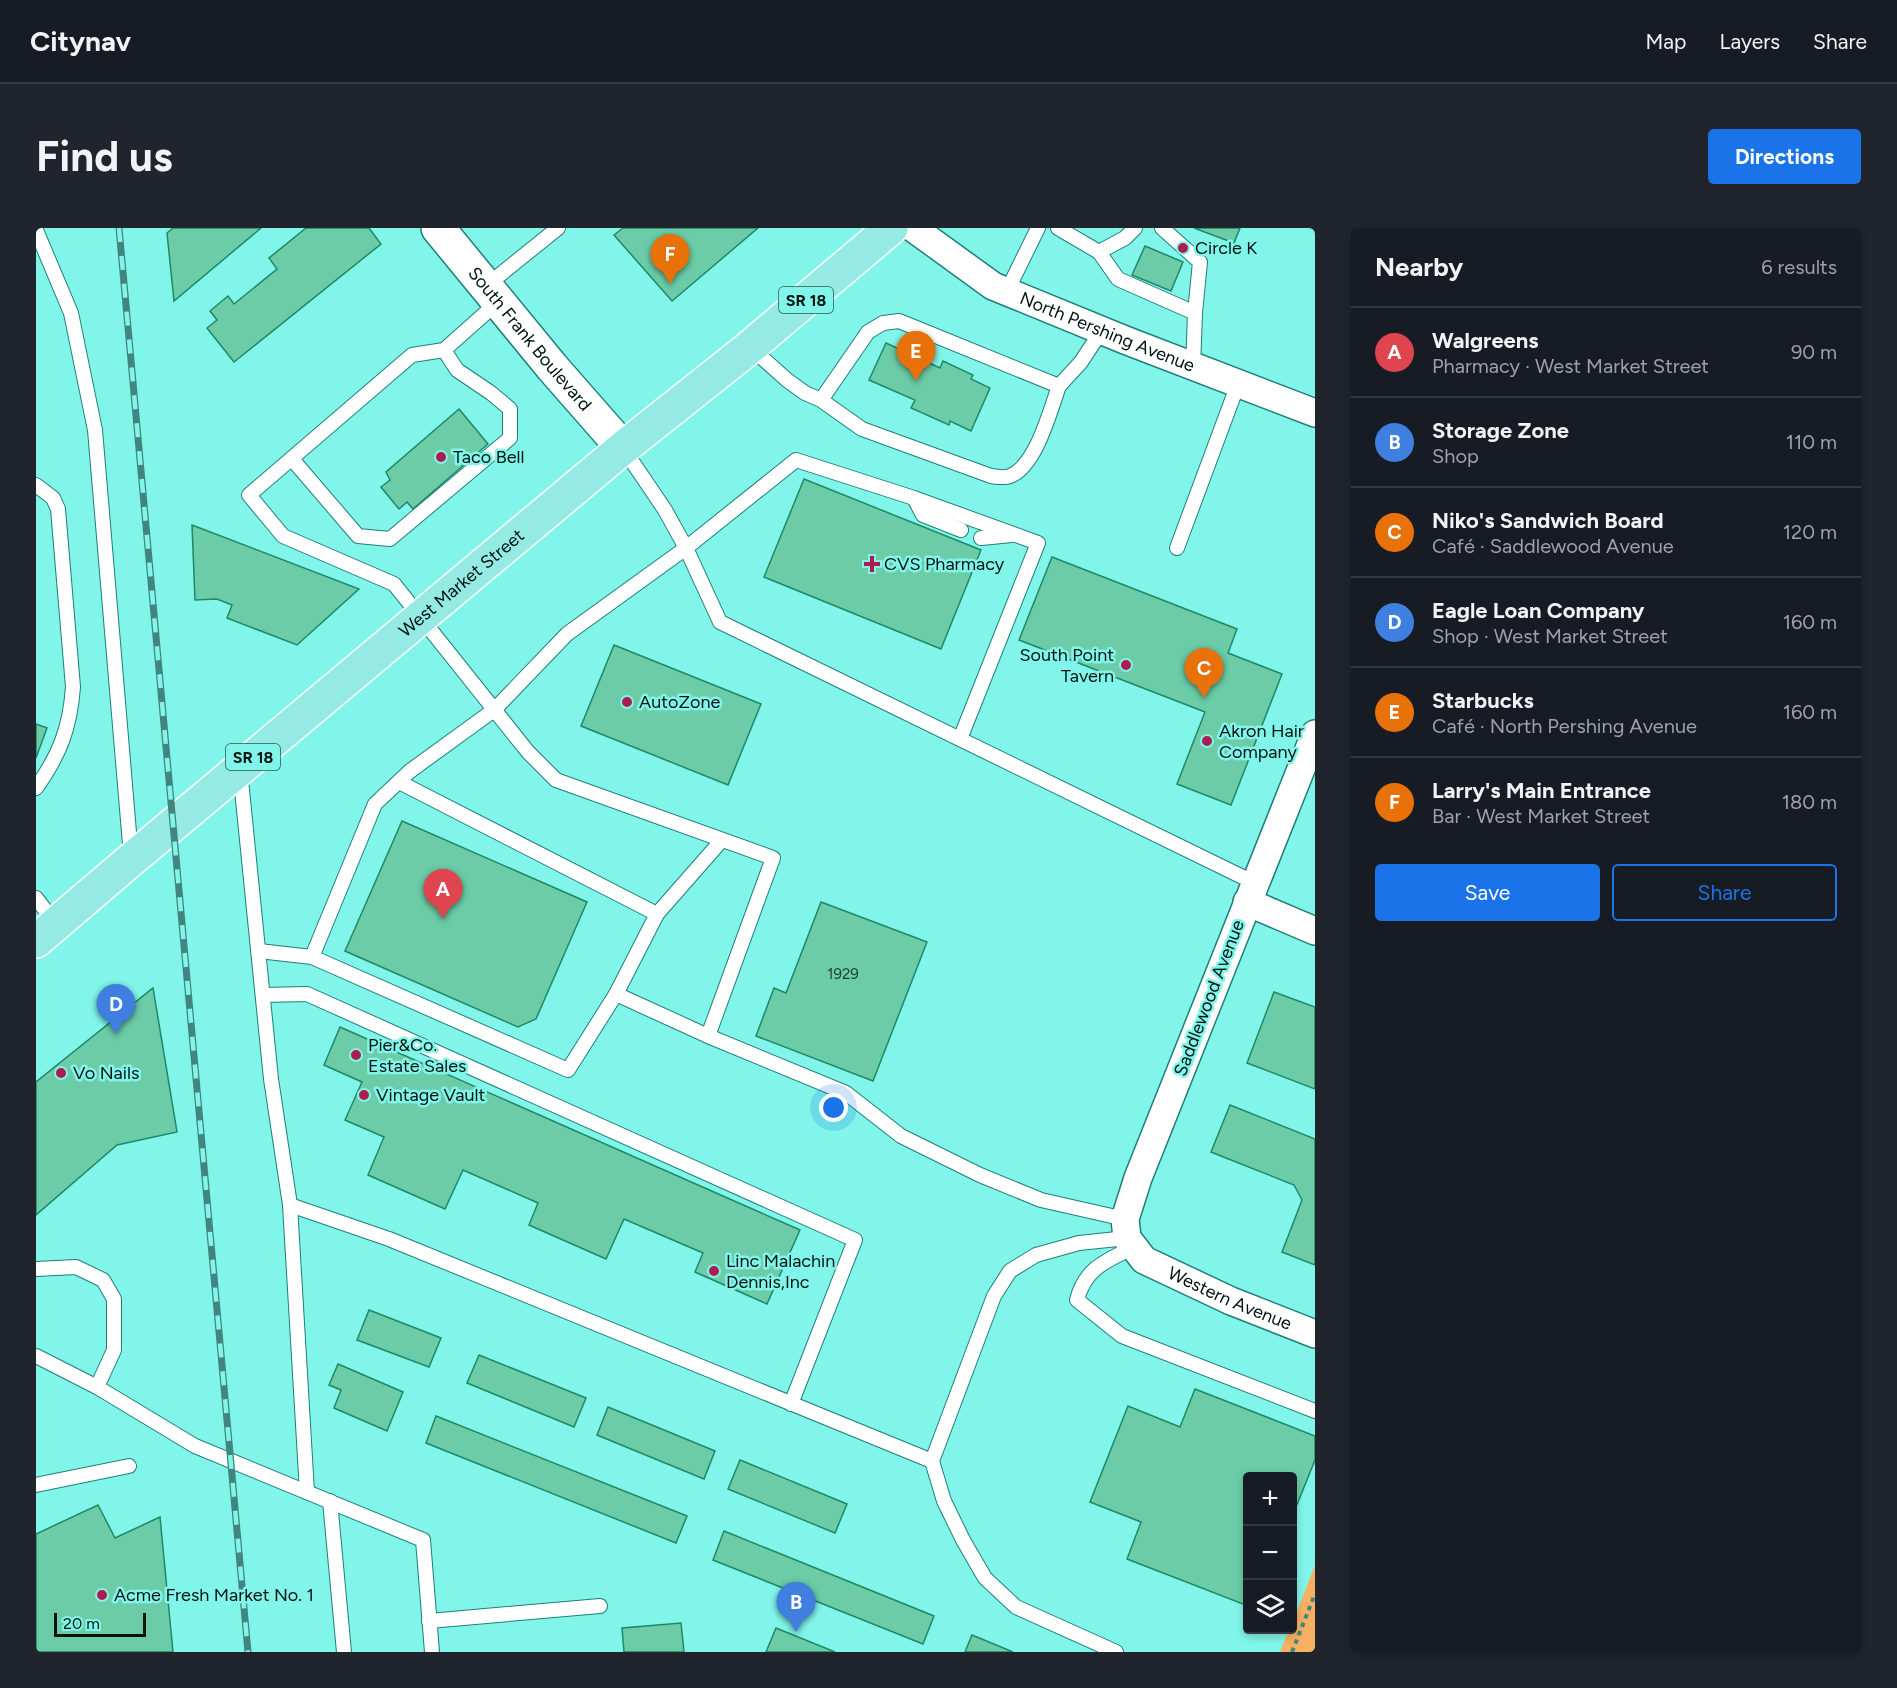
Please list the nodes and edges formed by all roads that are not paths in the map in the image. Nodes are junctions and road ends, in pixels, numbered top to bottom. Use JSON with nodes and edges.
{"nodes":[{"id":1,"x":438,"y":228,"type":"edge"},
{"id":2,"x":558,"y":228,"type":"edge"},
{"id":3,"x":891,"y":228,"type":"edge"},
{"id":4,"x":913,"y":228,"type":"edge"},
{"id":5,"x":1038,"y":228,"type":"edge"},
{"id":6,"x":1058,"y":228,"type":"edge"},
{"id":7,"x":1135,"y":228,"type":"edge"},
{"id":8,"x":1162,"y":228,"type":"edge"},
{"id":9,"x":36,"y":230,"type":"edge"},
{"id":10,"x":1099,"y":252,"type":"junction"},
{"id":11,"x":1007,"y":291,"type":"junction"},
{"id":12,"x":492,"y":294,"type":"junction"},
{"id":13,"x":1195,"y":313,"type":"junction"},
{"id":14,"x":1102,"y":330,"type":"junction"},
{"id":15,"x":750,"y":347,"type":"junction"},
{"id":16,"x":444,"y":350,"type":"junction"},
{"id":17,"x":1193,"y":367,"type":"junction"},
{"id":18,"x":1238,"y":384,"type":"junction"},
{"id":19,"x":1059,"y":386,"type":"junction"},
{"id":20,"x":821,"y":399,"type":"junction"},
{"id":21,"x":1315,"y":413,"type":"edge"},
{"id":22,"x":623,"y":448,"type":"junction"},
{"id":23,"x":292,"y":459,"type":"junction"},
{"id":24,"x":36,"y":485,"type":"edge"},
{"id":25,"x":914,"y":498,"type":"junction"},
{"id":26,"x":961,"y":530,"type":"dead end"},
{"id":27,"x":1017,"y":534,"type":"junction"},
{"id":28,"x":981,"y":538,"type":"dead end"},
{"id":29,"x":686,"y":548,"type":"junction"},
{"id":30,"x":1177,"y":548,"type":"dead end"},
{"id":31,"x":422,"y":617,"type":"junction"},
{"id":32,"x":495,"y":710,"type":"junction"},
{"id":33,"x":1315,"y":734,"type":"edge"},
{"id":34,"x":960,"y":739,"type":"junction"},
{"id":35,"x":240,"y":768,"type":"junction"},
{"id":36,"x":399,"y":782,"type":"junction"},
{"id":37,"x":36,"y":788,"type":"edge"},
{"id":38,"x":722,"y":840,"type":"junction"},
{"id":39,"x":132,"y":859,"type":"junction"},
{"id":40,"x":1251,"y":892,"type":"junction"},
{"id":41,"x":36,"y":897,"type":"edge"},
{"id":42,"x":657,"y":914,"type":"junction"},
{"id":43,"x":1315,"y":931,"type":"edge"},
{"id":44,"x":46,"y":932,"type":"edge"},
{"id":45,"x":259,"y":951,"type":"junction"},
{"id":46,"x":312,"y":957,"type":"junction"},
{"id":47,"x":263,"y":994,"type":"junction"},
{"id":48,"x":616,"y":994,"type":"junction"},
{"id":49,"x":708,"y":1036,"type":"junction"},
{"id":50,"x":290,"y":1205,"type":"junction"},
{"id":51,"x":1132,"y":1241,"type":"junction"},
{"id":52,"x":36,"y":1269,"type":"edge"},
{"id":53,"x":1315,"y":1334,"type":"edge"},
{"id":54,"x":36,"y":1357,"type":"edge"},
{"id":55,"x":97,"y":1386,"type":"junction"},
{"id":56,"x":791,"y":1404,"type":"junction"},
{"id":57,"x":1315,"y":1411,"type":"edge"},
{"id":58,"x":932,"y":1461,"type":"junction"},
{"id":59,"x":129,"y":1466,"type":"dead end"},
{"id":60,"x":36,"y":1485,"type":"edge"},
{"id":61,"x":307,"y":1492,"type":"junction"},
{"id":62,"x":330,"y":1501,"type":"junction"},
{"id":63,"x":600,"y":1606,"type":"dead end"},
{"id":64,"x":429,"y":1621,"type":"junction"},
{"id":65,"x":344,"y":1652,"type":"edge"},
{"id":66,"x":432,"y":1652,"type":"edge"},
{"id":67,"x":1116,"y":1652,"type":"edge"}],
"edges":[{"from":1,"to":12,"type":"street","name":"South Frank Boulevard"},
{"from":2,"to":12,"type":"lane"},
{"from":3,"to":15,"type":"main road","name":"West Market Street","number":"SR 18"},
{"from":4,"to":11,"type":"street","name":"North Pershing Avenue"},
{"from":5,"to":11,"type":"lane"},
{"from":6,"to":10,"type":"lane"},
{"from":7,"to":10,"type":"lane"},
{"from":8,"to":13,"type":"lane"},
{"from":9,"to":39,"type":"lane"},
{"from":10,"to":13,"type":"lane"},
{"from":11,"to":14,"type":"street","name":"North Pershing Avenue"},
{"from":12,"to":16,"type":"lane"},
{"from":12,"to":22,"type":"street","name":"South Frank Boulevard"},
{"from":13,"to":17,"type":"lane"},
{"from":14,"to":17,"type":"street","name":"North Pershing Avenue"},
{"from":14,"to":19,"type":"lane"},
{"from":15,"to":20,"type":"lane"},
{"from":15,"to":22,"type":"main road","name":"West Market Street","number":"SR 18"},
{"from":16,"to":23,"type":"lane"},
{"from":16,"to":23,"type":"lane"},
{"from":17,"to":18,"type":"street","name":"North Pershing Avenue"},
{"from":18,"to":21,"type":"street","name":"North Pershing Avenue"},
{"from":18,"to":30,"type":"lane"},
{"from":19,"to":20,"type":"lane"},
{"from":19,"to":20,"type":"lane"},
{"from":22,"to":29,"type":"lane"},
{"from":22,"to":31,"type":"main road","name":"West Market Street","number":"SR 18"},
{"from":23,"to":31,"type":"lane"},
{"from":24,"to":37,"type":"lane"},
{"from":25,"to":26,"type":"lane"},
{"from":25,"to":27,"type":"lane"},
{"from":25,"to":29,"type":"lane"},
{"from":27,"to":28,"type":"lane"},
{"from":27,"to":34,"type":"lane"},
{"from":29,"to":32,"type":"lane"},
{"from":29,"to":34,"type":"lane"},
{"from":31,"to":32,"type":"lane"},
{"from":31,"to":35,"type":"main road","name":"West Market Street","number":"SR 18"},
{"from":32,"to":36,"type":"lane"},
{"from":32,"to":38,"type":"lane"},
{"from":33,"to":40,"type":"street","name":"Saddlewood Avenue"},
{"from":34,"to":40,"type":"lane"},
{"from":35,"to":39,"type":"main road","name":"West Market Street","number":"SR 18"},
{"from":35,"to":45,"type":"lane"},
{"from":36,"to":42,"type":"lane"},
{"from":36,"to":46,"type":"lane"},
{"from":38,"to":42,"type":"lane"},
{"from":38,"to":49,"type":"lane"},
{"from":39,"to":44,"type":"main road","name":"West Market Street","number":"SR 18"},
{"from":40,"to":43,"type":"street"},
{"from":40,"to":51,"type":"street","name":"Saddlewood Avenue"},
{"from":41,"to":44,"type":"lane"},
{"from":42,"to":48,"type":"lane"},
{"from":45,"to":46,"type":"lane"},
{"from":45,"to":47,"type":"lane"},
{"from":46,"to":48,"type":"lane"},
{"from":47,"to":50,"type":"lane"},
{"from":47,"to":56,"type":"lane"},
{"from":48,"to":49,"type":"lane"},
{"from":49,"to":51,"type":"lane"},
{"from":50,"to":56,"type":"lane"},
{"from":50,"to":61,"type":"lane"},
{"from":51,"to":53,"type":"street","name":"Western Avenue"},
{"from":51,"to":57,"type":"lane"},
{"from":51,"to":58,"type":"lane"},
{"from":52,"to":55,"type":"lane"},
{"from":54,"to":55,"type":"lane"},
{"from":55,"to":61,"type":"lane"},
{"from":56,"to":58,"type":"lane"},
{"from":58,"to":67,"type":"lane"},
{"from":59,"to":60,"type":"lane"},
{"from":61,"to":62,"type":"lane"},
{"from":62,"to":64,"type":"lane"},
{"from":62,"to":65,"type":"lane"},
{"from":63,"to":64,"type":"lane"},
{"from":64,"to":66,"type":"lane"}]}
